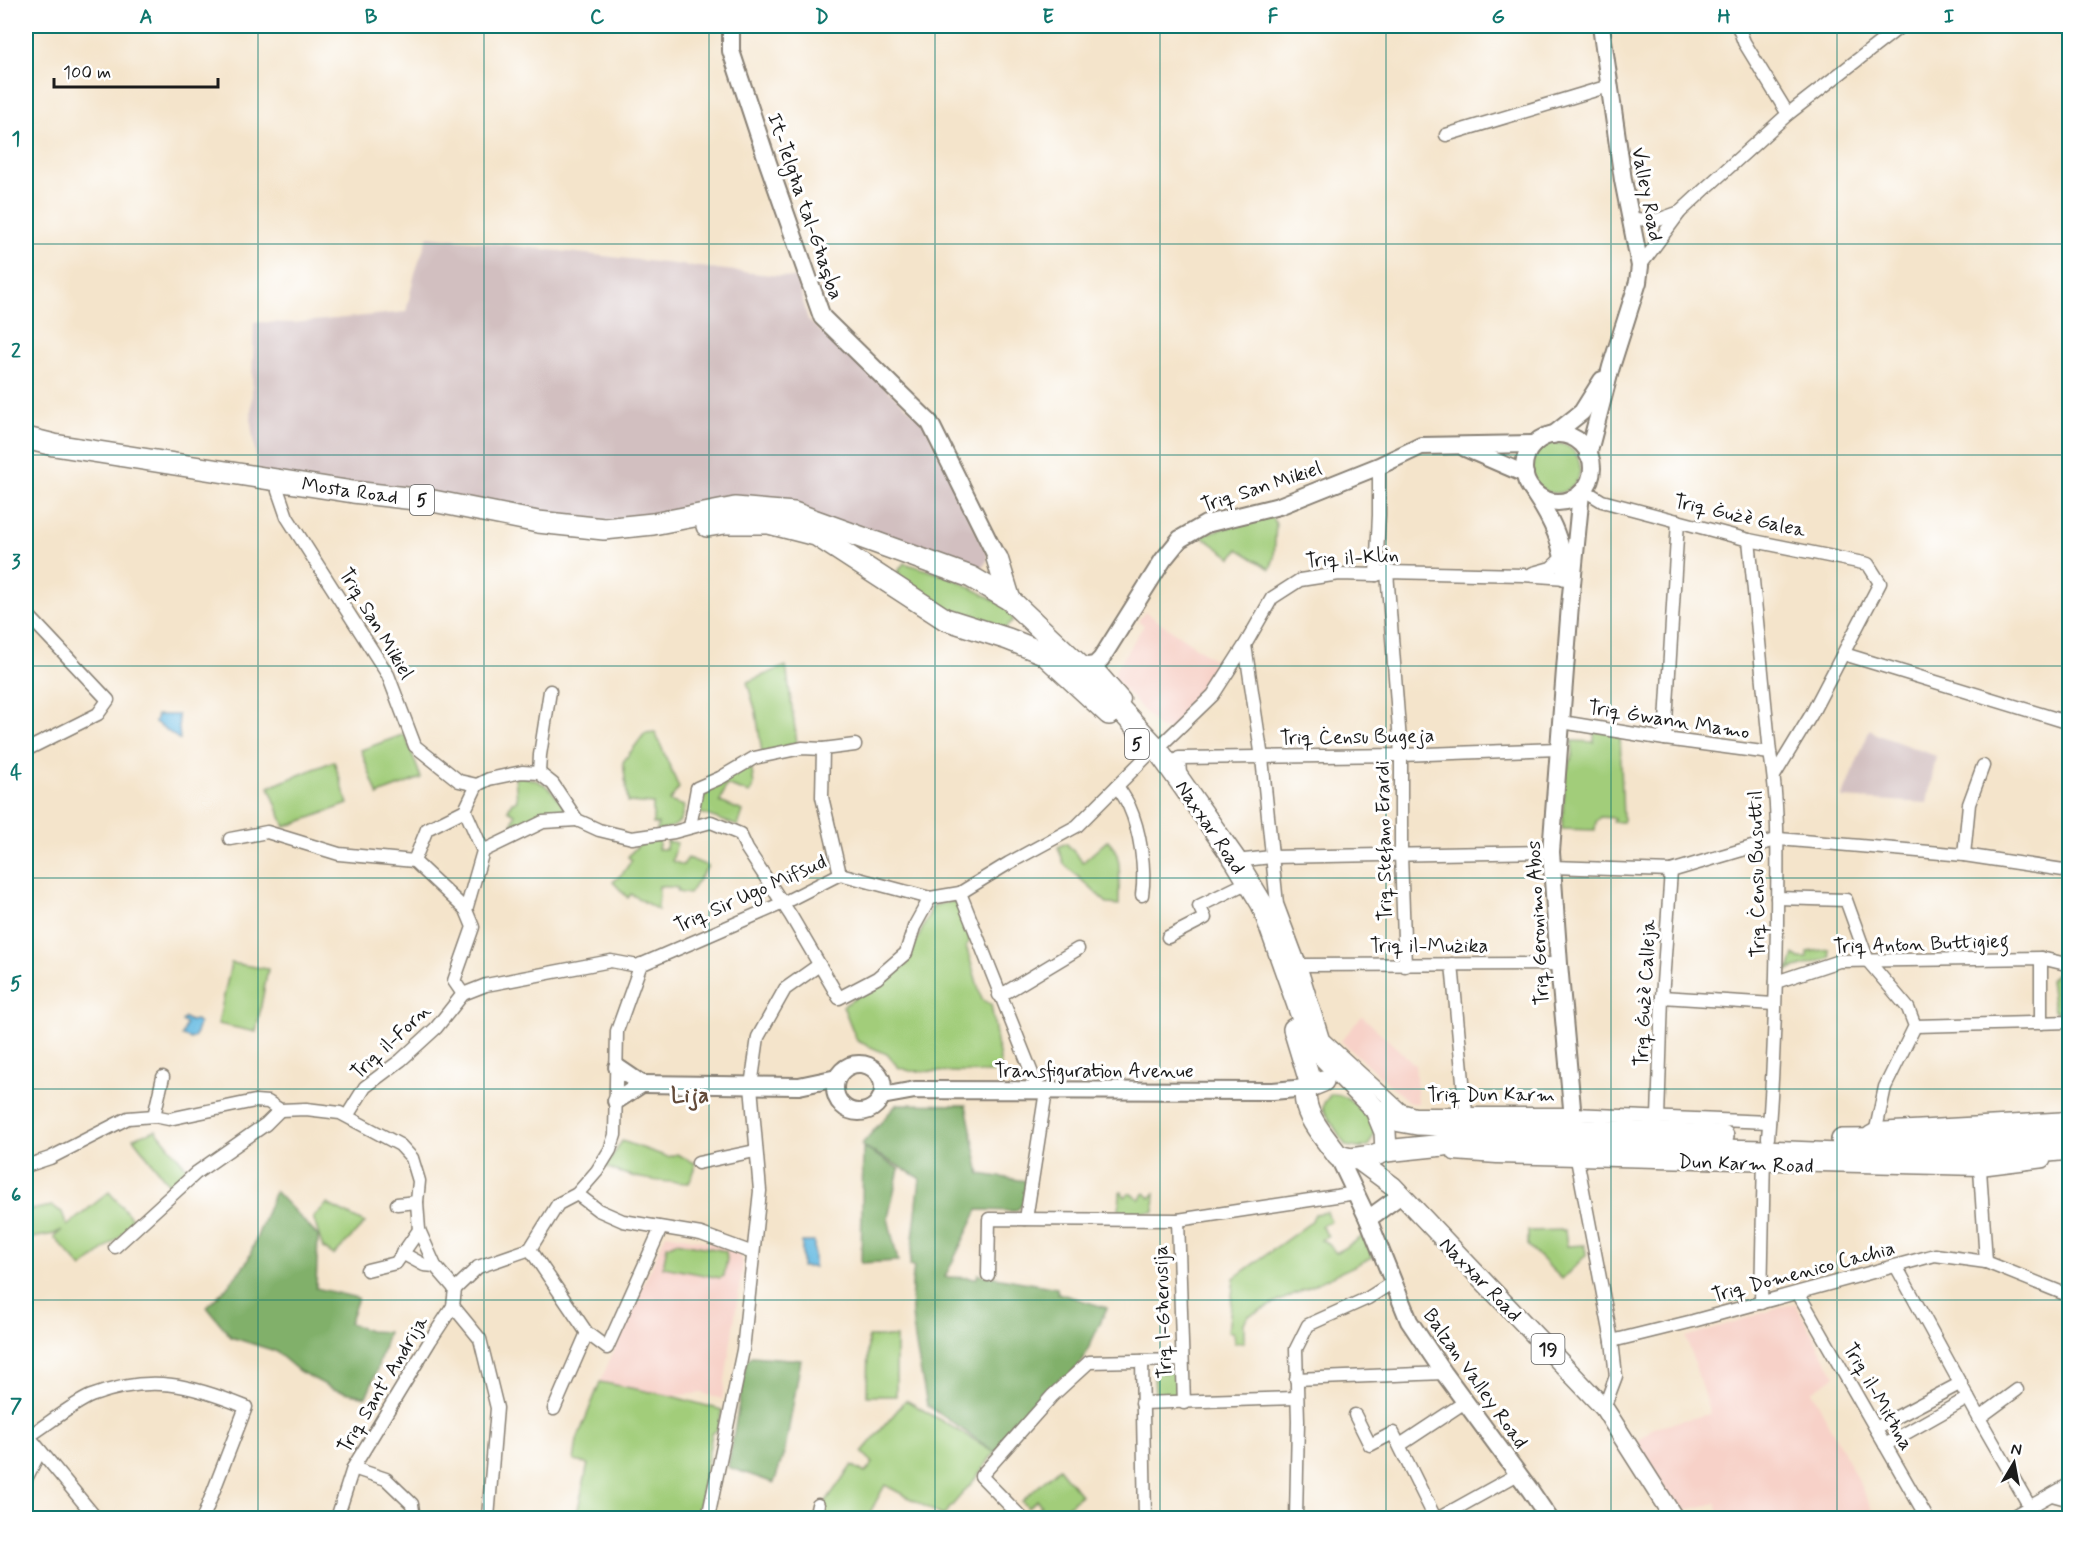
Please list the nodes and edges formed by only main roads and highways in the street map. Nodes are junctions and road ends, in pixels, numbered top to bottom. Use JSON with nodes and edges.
{"nodes":[{"id":1,"x":26,"y":438,"type":"edge"},
{"id":2,"x":26,"y":449,"type":"edge"},
{"id":3,"x":817,"y":528,"type":"junction"},
{"id":4,"x":896,"y":550,"type":"junction"},
{"id":5,"x":971,"y":577,"type":"junction"},
{"id":6,"x":887,"y":580,"type":"junction"},
{"id":7,"x":1015,"y":605,"type":"junction"},
{"id":8,"x":1008,"y":639,"type":"junction"},
{"id":9,"x":1156,"y":749,"type":"junction"},
{"id":10,"x":1305,"y":1025,"type":"junction"},
{"id":11,"x":1348,"y":1081,"type":"junction"},
{"id":12,"x":1309,"y":1087,"type":"junction"},
{"id":13,"x":1376,"y":1110,"type":"junction"},
{"id":14,"x":1422,"y":1125,"type":"junction"},
{"id":15,"x":2070,"y":1133,"type":"edge"},
{"id":16,"x":1766,"y":1144,"type":"junction"},
{"id":17,"x":2070,"y":1149,"type":"edge"},
{"id":18,"x":1386,"y":1151,"type":"junction"},
{"id":19,"x":1347,"y":1157,"type":"junction"},
{"id":20,"x":1397,"y":1190,"type":"junction"},
{"id":21,"x":1674,"y":1518,"type":"edge"}],
"edges":[{"from":1,"to":3,"type":"highway","name":"Mosta Road","number":"5"},
{"from":2,"to":3,"type":"highway","name":"Mosta Road","number":"5"},
{"from":3,"to":4,"type":"highway","name":"Naxxar Road","number":"5"},
{"from":3,"to":6,"type":"highway","name":"Naxxar Road","number":"5"},
{"from":4,"to":5,"type":"highway","name":"Naxxar Road","number":"5"},
{"from":4,"to":6,"type":"highway"},
{"from":5,"to":7,"type":"highway","name":"Naxxar Road","number":"5"},
{"from":5,"to":7,"type":"highway"},
{"from":6,"to":8,"type":"highway","name":"Naxxar Road","number":"5"},
{"from":7,"to":8,"type":"highway"},
{"from":7,"to":9,"type":"highway","name":"Naxxar Road","number":"5"},
{"from":8,"to":9,"type":"highway","name":"Naxxar Road","number":"5"},
{"from":9,"to":10,"type":"highway","name":"Naxxar Road","number":"5"},
{"from":9,"to":12,"type":"highway","name":"Naxxar Road","number":"5"},
{"from":10,"to":11,"type":"highway","name":"Naxxar Road","number":"5"},
{"from":10,"to":14,"type":"highway"},
{"from":11,"to":12,"type":"highway"},
{"from":11,"to":13,"type":"highway","name":"Naxxar Road","number":"5"},
{"from":12,"to":19,"type":"highway","name":"Naxxar Road","number":"5"},
{"from":13,"to":14,"type":"highway","name":"Dun Karm Road"},
{"from":13,"to":18,"type":"highway","name":"Naxxar Road","number":"5"},
{"from":14,"to":16,"type":"highway","name":"Dun Karm Road"},
{"from":15,"to":16,"type":"highway","name":"Dun Karm Road"},
{"from":16,"to":17,"type":"highway","name":"Dun Karm Road"},
{"from":16,"to":18,"type":"highway","name":"Dun Karm Road"},
{"from":18,"to":19,"type":"highway"},
{"from":18,"to":20,"type":"main road","name":"Naxxar Road"},
{"from":19,"to":20,"type":"main road","name":"Naxxar Road"},
{"from":20,"to":21,"type":"main road","name":"Naxxar Road","number":"19"}]}
